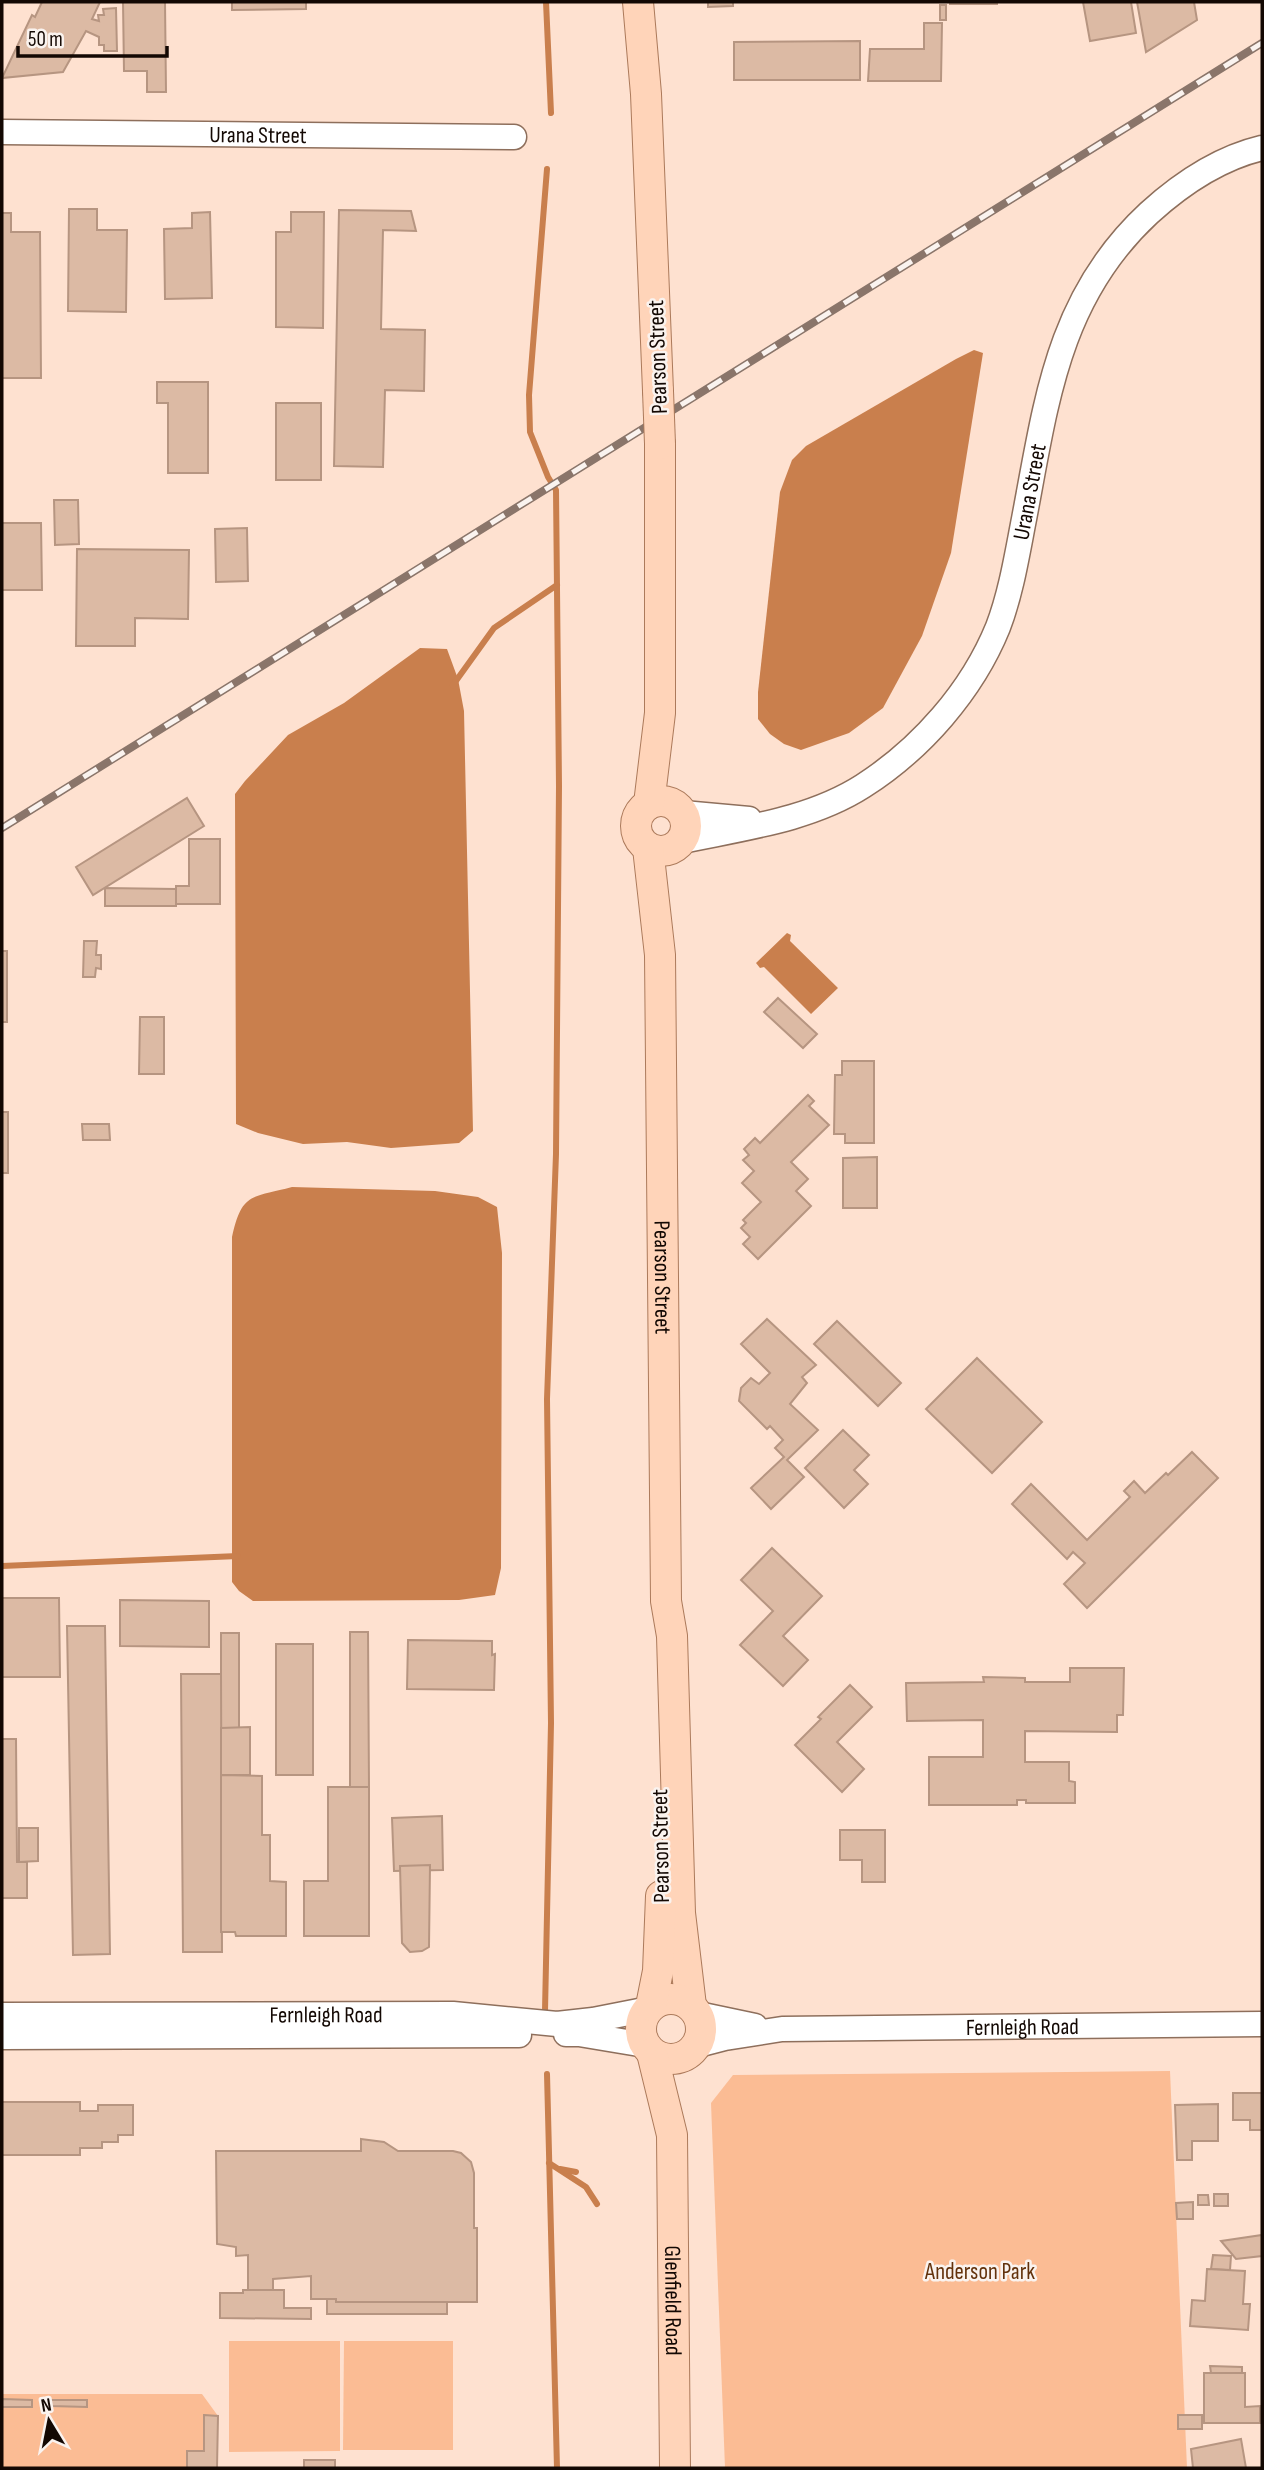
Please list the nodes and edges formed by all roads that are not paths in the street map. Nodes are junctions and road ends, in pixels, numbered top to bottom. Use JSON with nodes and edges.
{"nodes":[{"id":1,"x":638,"y":2,"type":"edge"},
{"id":2,"x":2,"y":132,"type":"edge"},
{"id":3,"x":514,"y":137,"type":"dead end"},
{"id":4,"x":1262,"y":148,"type":"edge"},
{"id":5,"x":668,"y":826,"type":"junction"},
{"id":6,"x":666,"y":1601,"type":"junction"},
{"id":7,"x":650,"y":2008,"type":"junction"},
{"id":8,"x":694,"y":2010,"type":"junction"},
{"id":9,"x":2,"y":2015,"type":"edge"},
{"id":10,"x":1262,"y":2024,"type":"edge"},
{"id":11,"x":782,"y":2029,"type":"junction"},
{"id":12,"x":2,"y":2038,"type":"edge"},
{"id":13,"x":649,"y":2049,"type":"junction"},
{"id":14,"x":694,"y":2049,"type":"junction"},
{"id":15,"x":672,"y":2135,"type":"junction"},
{"id":16,"x":675,"y":2468,"type":"edge"}],
"edges":[{"from":1,"to":5,"type":"main road","name":"Pearson Street","bridge":true},
{"from":2,"to":3,"type":"street","name":"Urana Street"},
{"from":4,"to":5,"type":"street","name":"Urana Street"},
{"from":5,"to":6,"type":"main road","name":"Pearson Street"},
{"from":6,"to":7,"type":"main road","name":"Pearson Street"},
{"from":6,"to":8,"type":"main road","name":"Pearson Street"},
{"from":7,"to":8,"type":"main road"},
{"from":7,"to":9,"type":"street","name":"Fernleigh Road"},
{"from":7,"to":13,"type":"main road"},
{"from":8,"to":11,"type":"street","name":"Fernleigh Road"},
{"from":8,"to":14,"type":"main road"},
{"from":10,"to":11,"type":"street","name":"Fernleigh Road"},
{"from":11,"to":14,"type":"street","name":"Fernleigh Road"},
{"from":12,"to":13,"type":"street","name":"Fernleigh Road"},
{"from":13,"to":14,"type":"main road"},
{"from":13,"to":15,"type":"main road","name":"Glenfield Road"},
{"from":14,"to":15,"type":"main road","name":"Glenfield Road"},
{"from":15,"to":16,"type":"main road","name":"Glenfield Road"}]}
